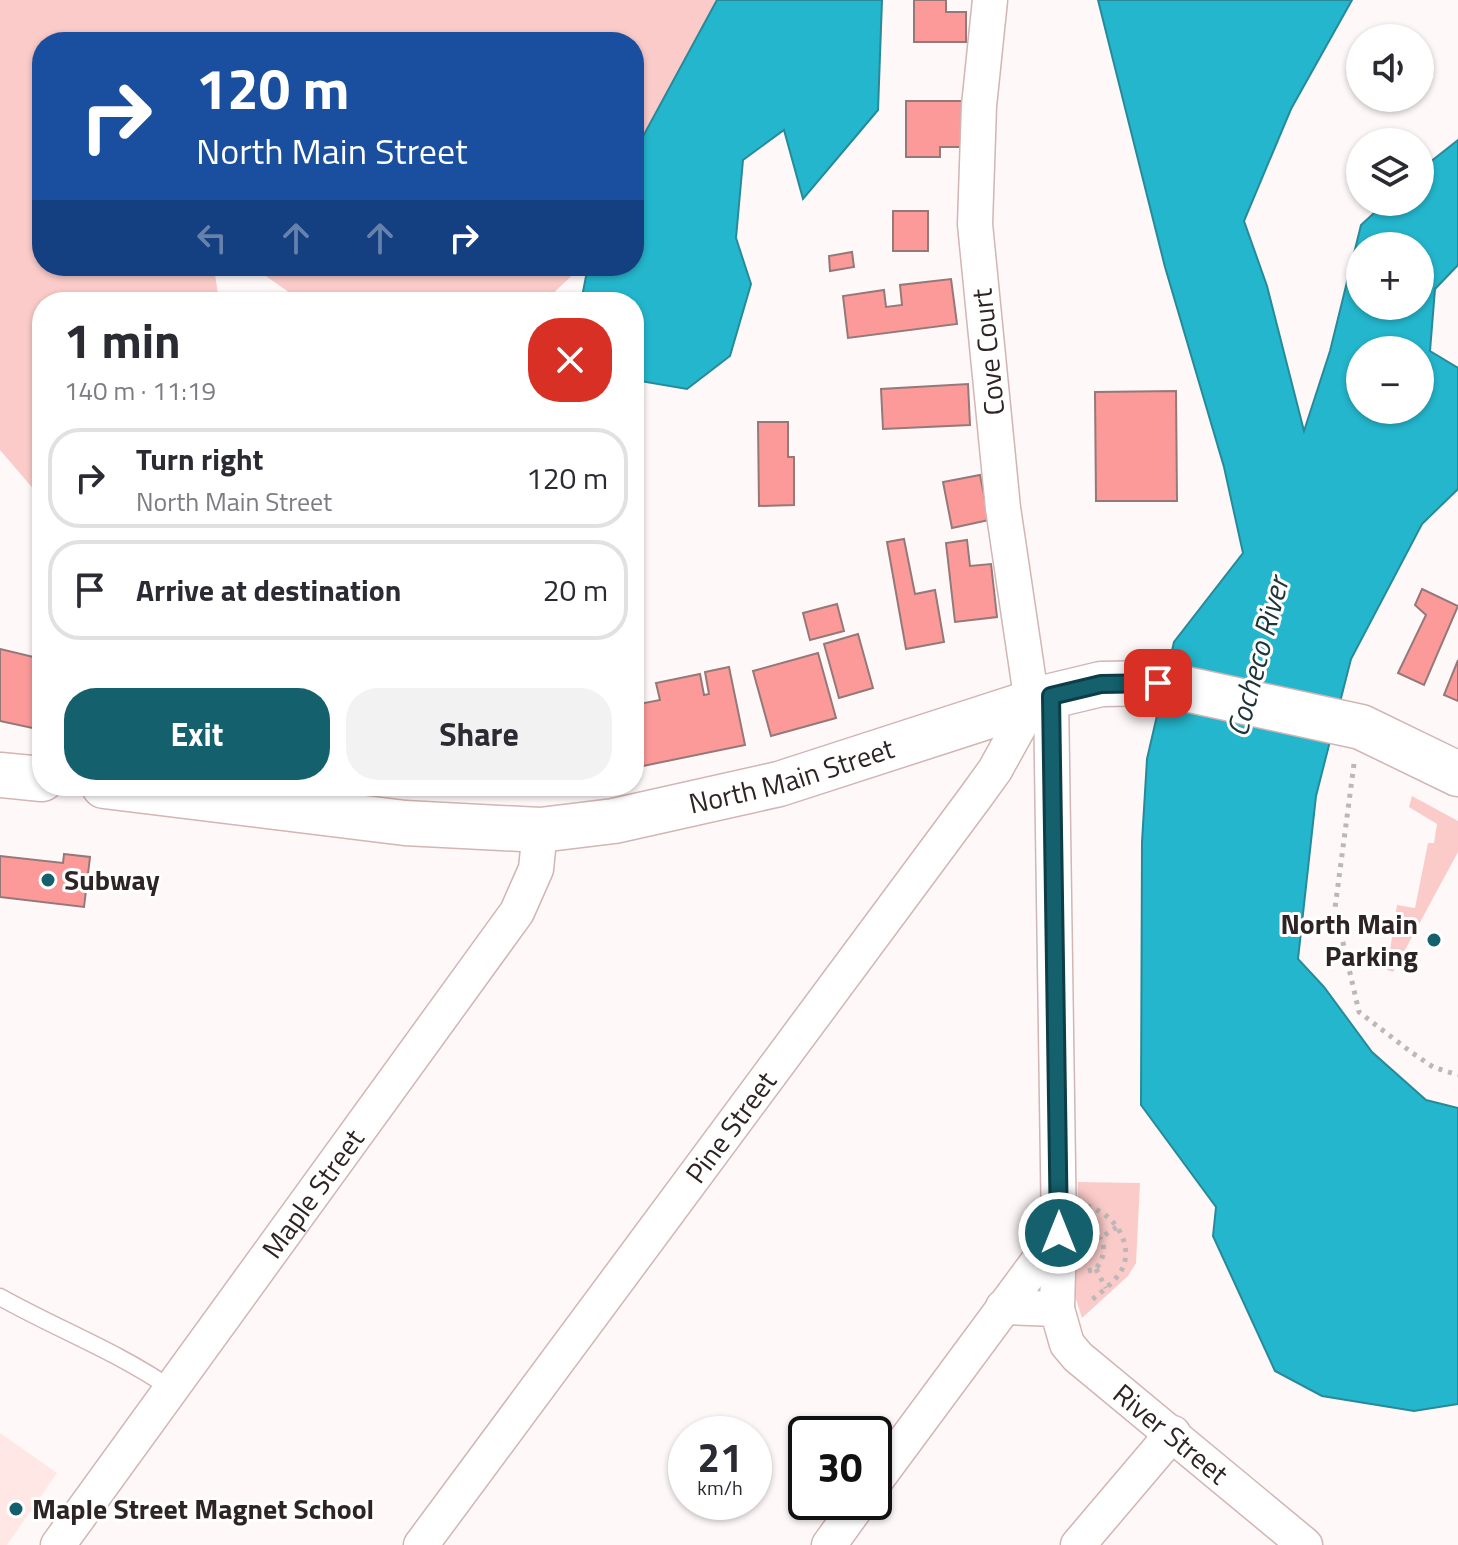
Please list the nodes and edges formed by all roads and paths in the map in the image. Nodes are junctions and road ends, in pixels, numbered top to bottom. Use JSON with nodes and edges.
{"nodes":[{"id":1,"x":990,"y":0,"type":"edge"},
{"id":2,"x":1041,"y":699,"type":"junction"},
{"id":3,"x":1358,"y":741,"type":"junction"},
{"id":4,"x":1458,"y":774,"type":"edge"},
{"id":5,"x":0,"y":775,"type":"edge"},
{"id":6,"x":32,"y":778,"type":"edge"},
{"id":7,"x":260,"y":796,"type":"edge"},
{"id":8,"x":293,"y":798,"type":"edge"},
{"id":9,"x":540,"y":830,"type":"junction"},
{"id":10,"x":1458,"y":1075,"type":"edge"},
{"id":11,"x":1081,"y":1205,"type":"dead end"},
{"id":12,"x":1117,"y":1227,"type":"junction"},
{"id":13,"x":1069,"y":1232,"type":"junction"},
{"id":14,"x":1100,"y":1238,"type":"junction"},
{"id":15,"x":1096,"y":1269,"type":"junction"},
{"id":16,"x":1079,"y":1271,"type":"dead end"},
{"id":17,"x":1106,"y":1288,"type":"junction"},
{"id":18,"x":0,"y":1297,"type":"edge"},
{"id":19,"x":1003,"y":1307,"type":"junction"},
{"id":20,"x":1071,"y":1307,"type":"junction"},
{"id":21,"x":170,"y":1388,"type":"junction"},
{"id":22,"x":1173,"y":1433,"type":"junction"},
{"id":23,"x":892,"y":1458,"type":"edge"},
{"id":24,"x":847,"y":1520,"type":"edge"},
{"id":25,"x":58,"y":1545,"type":"edge"},
{"id":26,"x":421,"y":1545,"type":"edge"},
{"id":27,"x":829,"y":1545,"type":"edge"},
{"id":28,"x":1078,"y":1545,"type":"edge"},
{"id":29,"x":1305,"y":1545,"type":"edge"}],
"edges":[{"from":1,"to":2,"type":"street","name":"Cove Court"},
{"from":2,"to":3,"type":"main road","name":"North Main Street"},
{"from":2,"to":9,"type":"main road","name":"North Main Street"},
{"from":2,"to":13,"type":"street","name":"River Street"},
{"from":2,"to":26,"type":"street","name":"Pine Street"},
{"from":3,"to":4,"type":"main road","name":"North Main Street"},
{"from":3,"to":10,"type":"path"},
{"from":5,"to":6,"type":"main road"},
{"from":7,"to":8,"type":"main road","name":"North Main Street"},
{"from":8,"to":9,"type":"main road","name":"North Main Street"},
{"from":9,"to":21,"type":"street","name":"Maple Street"},
{"from":11,"to":12,"type":"path"},
{"from":12,"to":14,"type":"path"},
{"from":12,"to":17,"type":"path"},
{"from":13,"to":14,"type":"path"},
{"from":13,"to":19,"type":"street"},
{"from":13,"to":20,"type":"street","name":"River Street"},
{"from":14,"to":15,"type":"path"},
{"from":15,"to":16,"type":"path"},
{"from":15,"to":17,"type":"path"},
{"from":17,"to":20,"type":"path"},
{"from":18,"to":21,"type":"lane"},
{"from":19,"to":20,"type":"street"},
{"from":19,"to":23,"type":"street"},
{"from":20,"to":22,"type":"street","name":"River Street"},
{"from":21,"to":25,"type":"street","name":"Maple Street"},
{"from":22,"to":28,"type":"street"},
{"from":22,"to":29,"type":"street","name":"River Street"},
{"from":24,"to":27,"type":"street"}]}
